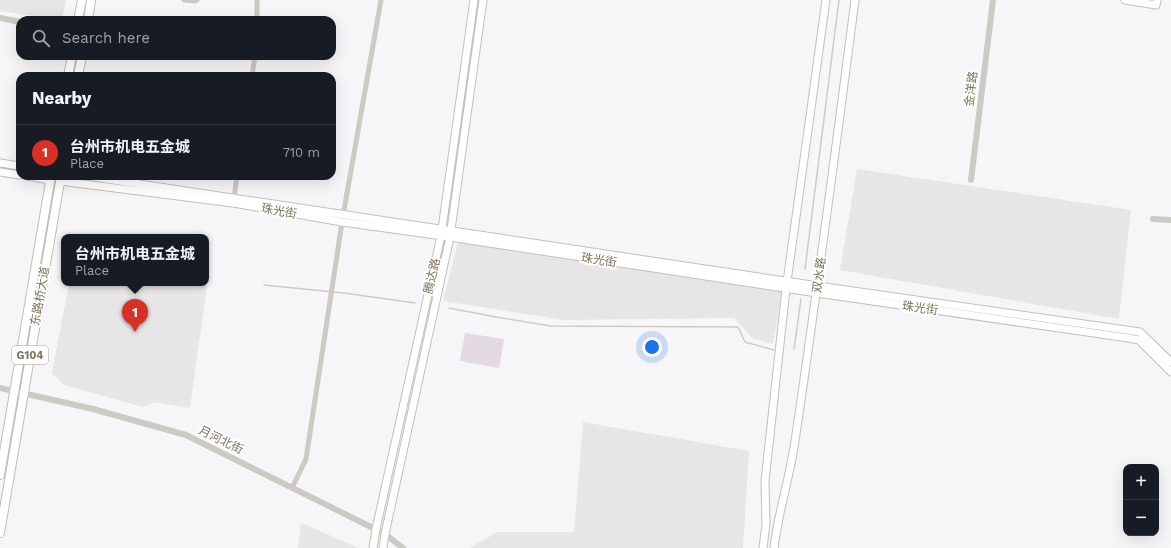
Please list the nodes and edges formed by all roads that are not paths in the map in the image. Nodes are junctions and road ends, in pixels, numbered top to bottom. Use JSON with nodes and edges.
{"nodes":[{"id":1,"x":82,"y":0,"type":"edge"},
{"id":2,"x":91,"y":0,"type":"edge"},
{"id":3,"x":184,"y":0,"type":"edge"},
{"id":4,"x":197,"y":0,"type":"edge"},
{"id":5,"x":257,"y":0,"type":"edge"},
{"id":6,"x":381,"y":0,"type":"edge"},
{"id":7,"x":474,"y":0,"type":"edge"},
{"id":8,"x":484,"y":0,"type":"edge"},
{"id":9,"x":826,"y":0,"type":"edge"},
{"id":10,"x":855,"y":0,"type":"edge"},
{"id":11,"x":993,"y":0,"type":"edge"},
{"id":12,"x":1125,"y":0,"type":"edge"},
{"id":13,"x":1157,"y":0,"type":"edge"},
{"id":14,"x":79,"y":16,"type":"edge"},
{"id":15,"x":89,"y":16,"type":"edge"},
{"id":16,"x":257,"y":16,"type":"edge"},
{"id":17,"x":0,"y":18,"type":"edge"},
{"id":18,"x":16,"y":21,"type":"edge"},
{"id":19,"x":71,"y":60,"type":"edge"},
{"id":20,"x":81,"y":60,"type":"edge"},
{"id":21,"x":254,"y":60,"type":"edge"},
{"id":22,"x":69,"y":72,"type":"edge"},
{"id":23,"x":79,"y":72,"type":"edge"},
{"id":24,"x":253,"y":72,"type":"edge"},
{"id":25,"x":0,"y":163,"type":"edge"},
{"id":26,"x":16,"y":165,"type":"edge"},
{"id":27,"x":0,"y":172,"type":"edge"},
{"id":28,"x":16,"y":174,"type":"edge"},
{"id":29,"x":51,"y":180,"type":"edge"},
{"id":30,"x":60,"y":180,"type":"edge"},
{"id":31,"x":67,"y":180,"type":"edge"},
{"id":32,"x":114,"y":180,"type":"edge"},
{"id":33,"x":236,"y":180,"type":"edge"},
{"id":34,"x":971,"y":180,"type":"dead end"},
{"id":35,"x":234,"y":198,"type":"junction"},
{"id":36,"x":342,"y":219,"type":"junction"},
{"id":37,"x":1153,"y":219,"type":"dead end"},
{"id":38,"x":1171,"y":220,"type":"edge"},
{"id":39,"x":442,"y":233,"type":"junction"},
{"id":40,"x":451,"y":234,"type":"junction"},
{"id":41,"x":787,"y":285,"type":"junction"},
{"id":42,"x":817,"y":290,"type":"junction"},
{"id":43,"x":1171,"y":362,"type":"edge"},
{"id":44,"x":1171,"y":372,"type":"edge"},
{"id":45,"x":0,"y":388,"type":"edge"},
{"id":46,"x":14,"y":390,"type":"junction"},
{"id":47,"x":24,"y":392,"type":"junction"},
{"id":48,"x":0,"y":475,"type":"edge"},
{"id":49,"x":292,"y":488,"type":"junction"},
{"id":50,"x":376,"y":529,"type":"junction"},
{"id":51,"x":0,"y":534,"type":"edge"},
{"id":52,"x":385,"y":534,"type":"junction"},
{"id":53,"x":373,"y":548,"type":"edge"},
{"id":54,"x":383,"y":548,"type":"edge"},
{"id":55,"x":403,"y":548,"type":"edge"},
{"id":56,"x":763,"y":548,"type":"edge"},
{"id":57,"x":774,"y":548,"type":"edge"}],
"edges":[{"from":1,"to":14,"type":"main road"},
{"from":2,"to":15,"type":"main road"},
{"from":3,"to":4,"type":"street"},
{"from":5,"to":16,"type":"street"},
{"from":6,"to":36,"type":"street"},
{"from":7,"to":39,"type":"main road","name":"腾达路"},
{"from":8,"to":40,"type":"main road","name":"腾达路"},
{"from":9,"to":41,"type":"main road"},
{"from":10,"to":42,"type":"main road","name":"双水路"},
{"from":11,"to":34,"type":"street","name":"金洋路"},
{"from":12,"to":13,"type":"main road"},
{"from":17,"to":18,"type":"street"},
{"from":19,"to":22,"type":"main road"},
{"from":20,"to":23,"type":"main road"},
{"from":21,"to":24,"type":"street"},
{"from":25,"to":26,"type":"main road"},
{"from":27,"to":28,"type":"main road"},
{"from":29,"to":46,"type":"main road","name":"东路桥大道","number":"G104"},
{"from":30,"to":47,"type":"main road","name":"东路桥大道","number":"G104"},
{"from":31,"to":36,"type":"main road","name":"珠光街"},
{"from":32,"to":35,"type":"main road","name":"珠光街"},
{"from":33,"to":35,"type":"street"},
{"from":35,"to":36,"type":"main road","name":"珠光街"},
{"from":36,"to":39,"type":"main road","name":"珠光街"},
{"from":36,"to":49,"type":"street"},
{"from":37,"to":38,"type":"street"},
{"from":39,"to":40,"type":"main road","name":"珠光街"},
{"from":39,"to":50,"type":"main road","name":"腾达路"},
{"from":40,"to":41,"type":"main road","name":"珠光街"},
{"from":40,"to":52,"type":"main road","name":"腾达路"},
{"from":41,"to":42,"type":"main road","name":"珠光街"},
{"from":41,"to":56,"type":"main road"},
{"from":42,"to":43,"type":"main road","name":"珠光街"},
{"from":42,"to":44,"type":"main road","name":"珠光街"},
{"from":42,"to":57,"type":"main road","name":"双水路"},
{"from":45,"to":46,"type":"street","name":"月河北街"},
{"from":46,"to":47,"type":"street","name":"月河北街"},
{"from":46,"to":48,"type":"main road","name":"东路桥大道","number":"G104"},
{"from":47,"to":49,"type":"street","name":"月河北街"},
{"from":47,"to":51,"type":"main road","name":"东路桥大道","number":"G104"},
{"from":49,"to":50,"type":"street","name":"月河北街"},
{"from":50,"to":52,"type":"street","name":"月河北街"},
{"from":50,"to":53,"type":"main road","name":"腾达路"},
{"from":52,"to":54,"type":"main road","name":"腾达路"},
{"from":52,"to":55,"type":"street","name":"月河北街"}]}
